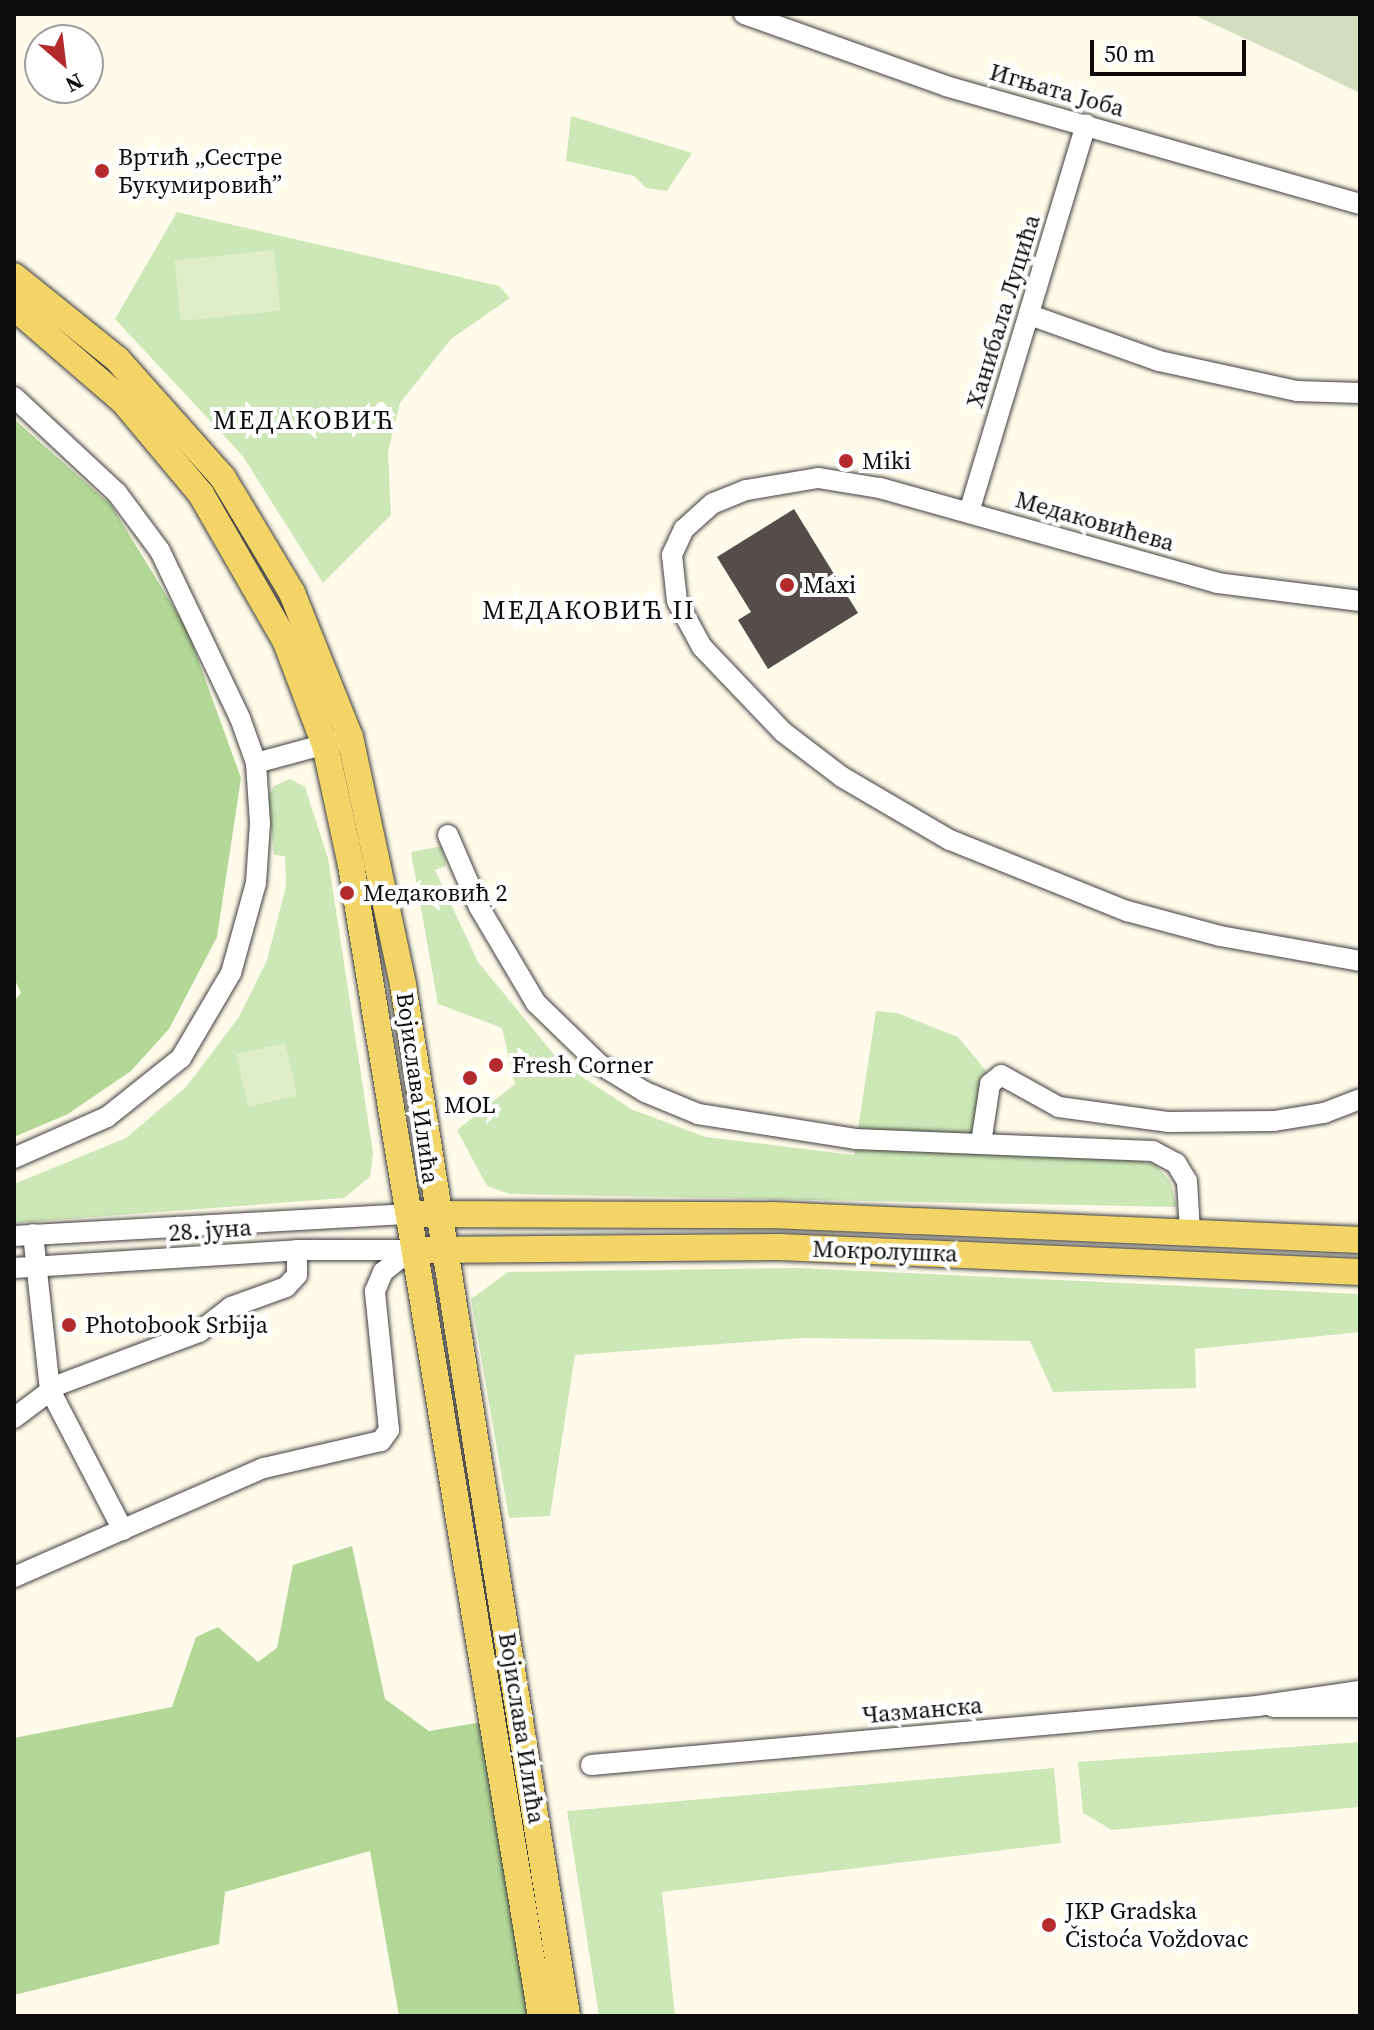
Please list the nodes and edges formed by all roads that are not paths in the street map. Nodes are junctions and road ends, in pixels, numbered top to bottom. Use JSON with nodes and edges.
{"nodes":[{"id":1,"x":744,"y":14,"type":"edge"},
{"id":2,"x":1086,"y":124,"type":"junction"},
{"id":3,"x":1360,"y":204,"type":"edge"},
{"id":4,"x":14,"y":276,"type":"edge"},
{"id":5,"x":14,"y":307,"type":"edge"},
{"id":6,"x":1030,"y":315,"type":"junction"},
{"id":7,"x":1360,"y":393,"type":"edge"},
{"id":8,"x":14,"y":397,"type":"edge"},
{"id":9,"x":969,"y":512,"type":"junction"},
{"id":10,"x":1360,"y":601,"type":"edge"},
{"id":11,"x":338,"y":741,"type":"junction"},
{"id":12,"x":256,"y":763,"type":"junction"},
{"id":13,"x":448,"y":835,"type":"dead end"},
{"id":14,"x":1360,"y":961,"type":"edge"},
{"id":15,"x":1360,"y":1099,"type":"edge"},
{"id":16,"x":981,"y":1143,"type":"junction"},
{"id":17,"x":14,"y":1158,"type":"edge"},
{"id":18,"x":405,"y":1214,"type":"junction"},
{"id":19,"x":437,"y":1214,"type":"junction"},
{"id":20,"x":1190,"y":1231,"type":"junction"},
{"id":21,"x":24,"y":1235,"type":"edge"},
{"id":22,"x":1360,"y":1240,"type":"edge"},
{"id":23,"x":297,"y":1250,"type":"junction"},
{"id":24,"x":410,"y":1250,"type":"junction"},
{"id":25,"x":441,"y":1250,"type":"junction"},
{"id":26,"x":24,"y":1267,"type":"edge"},
{"id":27,"x":1360,"y":1272,"type":"edge"},
{"id":28,"x":50,"y":1390,"type":"junction"},
{"id":29,"x":14,"y":1418,"type":"edge"},
{"id":30,"x":123,"y":1530,"type":"junction"},
{"id":31,"x":14,"y":1577,"type":"edge"},
{"id":32,"x":1360,"y":1691,"type":"edge"},
{"id":33,"x":1257,"y":1706,"type":"junction"},
{"id":34,"x":1360,"y":1707,"type":"edge"},
{"id":35,"x":591,"y":1765,"type":"dead end"},
{"id":36,"x":541,"y":2016,"type":"edge"},
{"id":37,"x":567,"y":2016,"type":"edge"}],
"edges":[{"from":1,"to":2,"type":"street","name":"Игњата Јоба"},
{"from":2,"to":3,"type":"street","name":"Игњата Јоба"},
{"from":2,"to":6,"type":"street","name":"Ханибала Луцића"},
{"from":4,"to":11,"type":"main road","name":"Војислава Илића"},
{"from":5,"to":11,"type":"main road","name":"Војислава Илића"},
{"from":6,"to":7,"type":"street"},
{"from":6,"to":9,"type":"street","name":"Ханибала Луцића"},
{"from":8,"to":12,"type":"street"},
{"from":9,"to":10,"type":"street","name":"Медаковићева"},
{"from":9,"to":14,"type":"street","name":"Медаковићева"},
{"from":11,"to":12,"type":"street"},
{"from":11,"to":18,"type":"main road","name":"Војислава Илића"},
{"from":11,"to":19,"type":"main road","name":"Војислава Илића"},
{"from":12,"to":17,"type":"street"},
{"from":13,"to":16,"type":"street"},
{"from":15,"to":16,"type":"street"},
{"from":16,"to":20,"type":"street"},
{"from":18,"to":19,"type":"main road","name":"Мокролушка"},
{"from":18,"to":21,"type":"street","name":"28. јуна"},
{"from":18,"to":24,"type":"main road","name":"Војислава Илића"},
{"from":19,"to":20,"type":"main road","name":"Мокролушка"},
{"from":19,"to":25,"type":"main road","name":"Војислава Илића"},
{"from":20,"to":22,"type":"main road","name":"Мокролушка"},
{"from":21,"to":26,"type":"street"},
{"from":23,"to":24,"type":"street","name":"28. јуна"},
{"from":23,"to":26,"type":"street","name":"28. јуна"},
{"from":23,"to":28,"type":"street"},
{"from":24,"to":25,"type":"main road","name":"Мокролушка"},
{"from":24,"to":30,"type":"street"},
{"from":24,"to":36,"type":"main road","name":"Војислава Илића"},
{"from":25,"to":27,"type":"main road","name":"Мокролушка"},
{"from":25,"to":37,"type":"main road","name":"Војислава Илића"},
{"from":26,"to":28,"type":"street"},
{"from":28,"to":29,"type":"street"},
{"from":28,"to":30,"type":"street"},
{"from":30,"to":31,"type":"street"},
{"from":32,"to":33,"type":"street","name":"Чазманска"},
{"from":33,"to":34,"type":"street","name":"Чазманска"},
{"from":33,"to":35,"type":"street","name":"Чазманска"}]}
